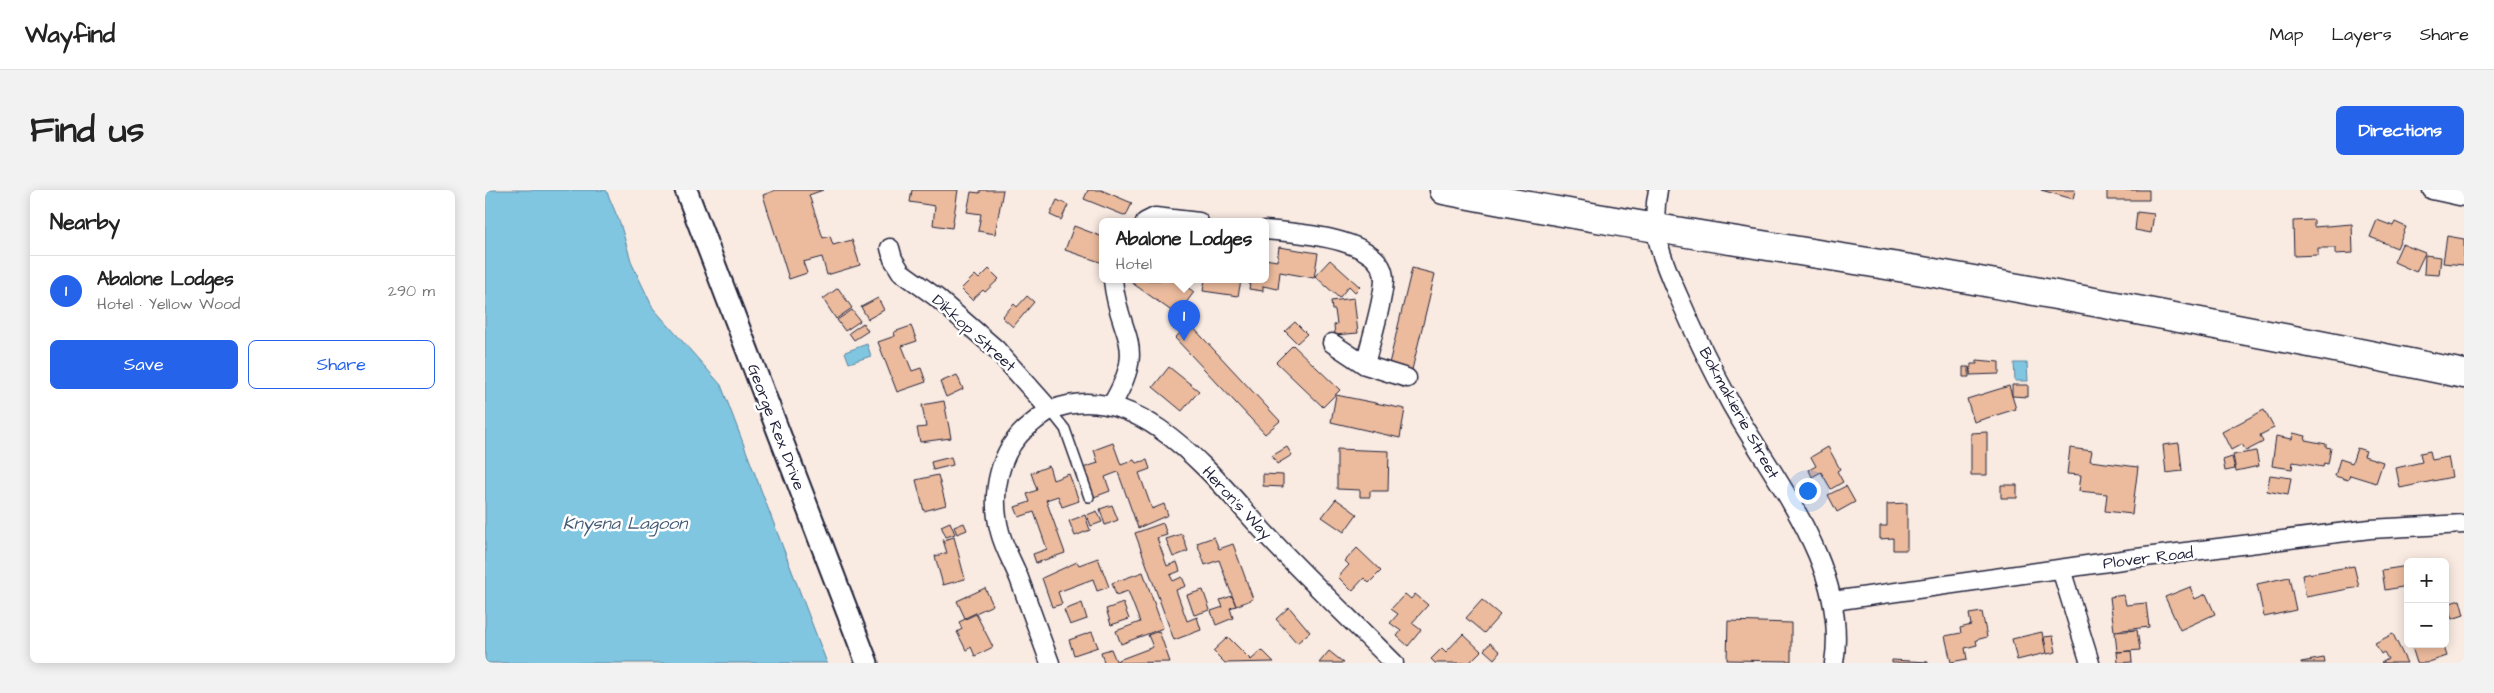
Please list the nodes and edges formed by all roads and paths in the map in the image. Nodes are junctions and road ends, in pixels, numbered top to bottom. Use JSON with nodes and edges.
{"nodes":[{"id":1,"x":685,"y":190,"type":"edge"},
{"id":2,"x":1444,"y":190,"type":"edge"},
{"id":3,"x":1658,"y":190,"type":"edge"},
{"id":4,"x":2432,"y":190,"type":"edge"},
{"id":5,"x":2464,"y":197,"type":"edge"},
{"id":6,"x":1654,"y":226,"type":"junction"},
{"id":7,"x":1269,"y":230,"type":"edge"},
{"id":8,"x":890,"y":248,"type":"dead end"},
{"id":9,"x":1114,"y":283,"type":"edge"},
{"id":10,"x":1333,"y":343,"type":"dead end"},
{"id":11,"x":1365,"y":365,"type":"junction"},
{"id":12,"x":2464,"y":374,"type":"edge"},
{"id":13,"x":1407,"y":378,"type":"dead end"},
{"id":14,"x":1111,"y":406,"type":"junction"},
{"id":15,"x":1050,"y":410,"type":"junction"},
{"id":16,"x":1089,"y":497,"type":"dead end"},
{"id":17,"x":2464,"y":524,"type":"edge"},
{"id":18,"x":2061,"y":569,"type":"junction"},
{"id":19,"x":1833,"y":601,"type":"junction"},
{"id":20,"x":867,"y":663,"type":"edge"},
{"id":21,"x":1050,"y":663,"type":"edge"},
{"id":22,"x":1395,"y":663,"type":"edge"},
{"id":23,"x":1834,"y":663,"type":"edge"},
{"id":24,"x":2089,"y":663,"type":"edge"}],
"edges":[{"from":1,"to":20,"type":"street","name":"George Rex Drive"},
{"from":2,"to":6,"type":"highway"},
{"from":3,"to":6,"type":"street","name":"Bokmakierie Street"},
{"from":4,"to":5,"type":"street"},
{"from":6,"to":12,"type":"highway"},
{"from":6,"to":19,"type":"street","name":"Bokmakierie Street"},
{"from":7,"to":11,"type":"street"},
{"from":8,"to":15,"type":"street","name":"Dikkop Street"},
{"from":9,"to":14,"type":"street"},
{"from":10,"to":11,"type":"street"},
{"from":11,"to":13,"type":"street"},
{"from":14,"to":15,"type":"street","name":"Heron's Way"},
{"from":14,"to":22,"type":"street","name":"Heron's Way"},
{"from":15,"to":16,"type":"lane"},
{"from":15,"to":21,"type":"street"},
{"from":17,"to":18,"type":"street","name":"Plover Road"},
{"from":18,"to":19,"type":"street","name":"Plover Road"},
{"from":18,"to":24,"type":"street"},
{"from":19,"to":23,"type":"street","name":"Bokmakierie Street"}]}
